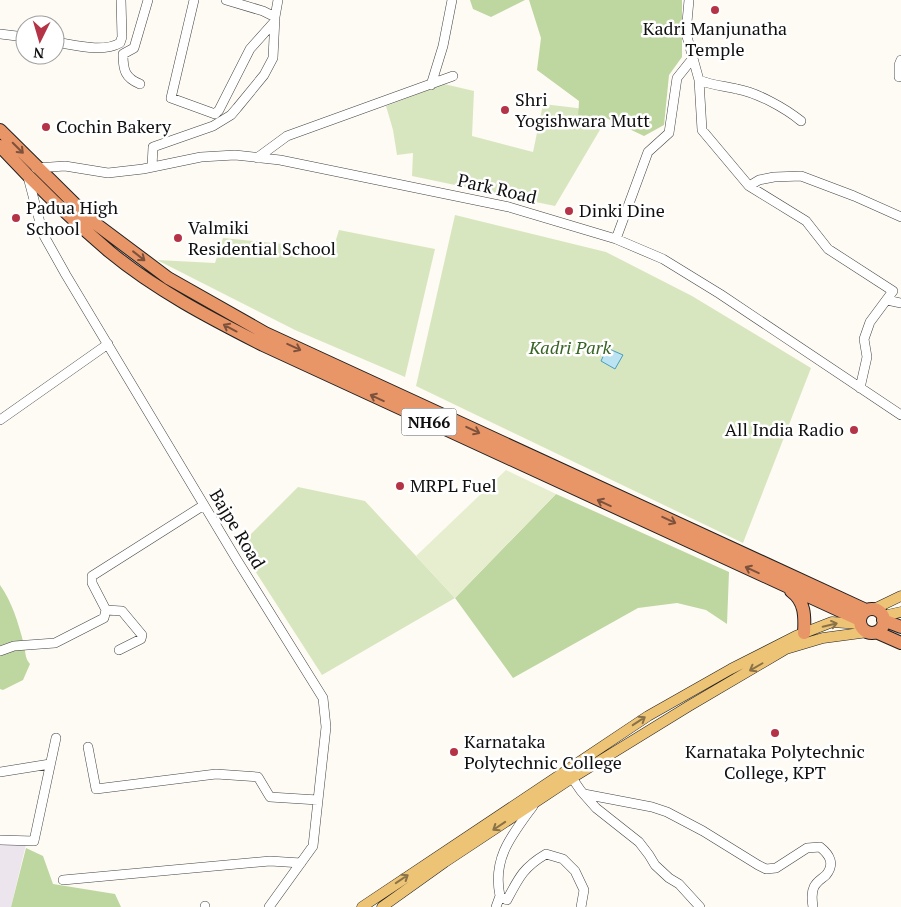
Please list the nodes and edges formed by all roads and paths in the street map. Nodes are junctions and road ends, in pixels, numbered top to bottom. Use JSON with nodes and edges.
{"nodes":[{"id":1,"x":121,"y":0,"type":"edge"},
{"id":2,"x":148,"y":0,"type":"edge"},
{"id":3,"x":194,"y":0,"type":"edge"},
{"id":4,"x":226,"y":0,"type":"edge"},
{"id":5,"x":278,"y":0,"type":"edge"},
{"id":6,"x":452,"y":0,"type":"edge"},
{"id":7,"x":689,"y":0,"type":"edge"},
{"id":8,"x":275,"y":19,"type":"junction"},
{"id":9,"x":0,"y":34,"type":"edge"},
{"id":10,"x":15,"y":36,"type":"edge"},
{"id":11,"x":65,"y":44,"type":"edge"},
{"id":12,"x":693,"y":58,"type":"junction"},
{"id":13,"x":901,"y":60,"type":"edge"},
{"id":14,"x":453,"y":76,"type":"dead end"},
{"id":15,"x":899,"y":77,"type":"dead end"},
{"id":16,"x":698,"y":80,"type":"junction"},
{"id":17,"x":140,"y":84,"type":"dead end"},
{"id":18,"x":431,"y":85,"type":"junction"},
{"id":19,"x":801,"y":121,"type":"dead end"},
{"id":20,"x":0,"y":130,"type":"edge"},
{"id":21,"x":0,"y":146,"type":"edge"},
{"id":22,"x":258,"y":158,"type":"junction"},
{"id":23,"x":152,"y":167,"type":"junction"},
{"id":24,"x":32,"y":172,"type":"junction"},
{"id":25,"x":749,"y":186,"type":"junction"},
{"id":26,"x":901,"y":217,"type":"edge"},
{"id":27,"x":616,"y":238,"type":"junction"},
{"id":28,"x":887,"y":300,"type":"junction"},
{"id":29,"x":901,"y":303,"type":"edge"},
{"id":30,"x":108,"y":344,"type":"junction"},
{"id":31,"x":860,"y":388,"type":"junction"},
{"id":32,"x":901,"y":415,"type":"edge"},
{"id":33,"x":0,"y":420,"type":"edge"},
{"id":34,"x":204,"y":505,"type":"junction"},
{"id":35,"x":781,"y":584,"type":"junction"},
{"id":36,"x":901,"y":596,"type":"edge"},
{"id":37,"x":106,"y":610,"type":"junction"},
{"id":38,"x":901,"y":612,"type":"edge"},
{"id":39,"x":871,"y":620,"type":"junction"},
{"id":40,"x":901,"y":627,"type":"edge"},
{"id":41,"x":804,"y":633,"type":"junction"},
{"id":42,"x":901,"y":643,"type":"edge"},
{"id":43,"x":789,"y":644,"type":"junction"},
{"id":44,"x":119,"y":650,"type":"dead end"},
{"id":45,"x":0,"y":651,"type":"edge"},
{"id":46,"x":56,"y":738,"type":"dead end"},
{"id":47,"x":88,"y":748,"type":"dead end"},
{"id":48,"x":50,"y":764,"type":"junction"},
{"id":49,"x":0,"y":772,"type":"edge"},
{"id":50,"x":572,"y":778,"type":"junction"},
{"id":51,"x":584,"y":794,"type":"junction"},
{"id":52,"x":540,"y":795,"type":"junction"},
{"id":53,"x":318,"y":800,"type":"junction"},
{"id":54,"x":0,"y":840,"type":"edge"},
{"id":55,"x":301,"y":863,"type":"junction"},
{"id":56,"x":63,"y":880,"type":"dead end"},
{"id":57,"x":500,"y":896,"type":"junction"},
{"id":58,"x":269,"y":907,"type":"edge"},
{"id":59,"x":362,"y":907,"type":"edge"},
{"id":60,"x":382,"y":907,"type":"edge"},
{"id":61,"x":496,"y":907,"type":"edge"},
{"id":62,"x":581,"y":907,"type":"edge"},
{"id":63,"x":700,"y":907,"type":"edge"},
{"id":64,"x":813,"y":907,"type":"edge"}],
"edges":[{"from":1,"to":11,"type":"street"},
{"from":2,"to":17,"type":"street"},
{"from":3,"to":8,"type":"street"},
{"from":4,"to":8,"type":"street"},
{"from":5,"to":8,"type":"street"},
{"from":6,"to":18,"type":"street"},
{"from":7,"to":12,"type":"street"},
{"from":8,"to":23,"type":"street"},
{"from":9,"to":10,"type":"street"},
{"from":12,"to":16,"type":"street"},
{"from":12,"to":27,"type":"street"},
{"from":13,"to":15,"type":"street"},
{"from":14,"to":18,"type":"street"},
{"from":16,"to":19,"type":"street"},
{"from":16,"to":25,"type":"street"},
{"from":18,"to":22,"type":"street"},
{"from":20,"to":24,"type":"highway","number":"NH66","one_way":true},
{"from":21,"to":24,"type":"highway","number":"NH66"},
{"from":22,"to":23,"type":"street","name":"Park Road"},
{"from":22,"to":27,"type":"street","name":"Park Road"},
{"from":23,"to":24,"type":"street","name":"Park Road"},
{"from":24,"to":30,"type":"street","name":"Bajpe Road"},
{"from":35,"to":24,"type":"highway","number":"NH66","one_way":true},
{"from":24,"to":39,"type":"highway","number":"NH66","one_way":true},
{"from":25,"to":26,"type":"street"},
{"from":25,"to":28,"type":"street"},
{"from":27,"to":31,"type":"street","name":"Park Road"},
{"from":28,"to":29,"type":"street"},
{"from":28,"to":31,"type":"street"},
{"from":30,"to":33,"type":"street"},
{"from":30,"to":34,"type":"street","name":"Bajpe Road"},
{"from":31,"to":32,"type":"street","name":"Park Road"},
{"from":34,"to":37,"type":"street"},
{"from":34,"to":53,"type":"street","name":"Bajpe Road"},
{"from":35,"to":39,"type":"highway","number":"NH66"},
{"from":35,"to":41,"type":"highway"},
{"from":36,"to":39,"type":"main road"},
{"from":37,"to":44,"type":"street"},
{"from":37,"to":45,"type":"street"},
{"from":38,"to":39,"type":"main road"},
{"from":39,"to":40,"type":"highway","number":"NH66"},
{"from":41,"to":39,"type":"main road","one_way":true},
{"from":39,"to":42,"type":"highway","number":"NH66"},
{"from":39,"to":43,"type":"main road"},
{"from":41,"to":43,"type":"main road"},
{"from":43,"to":50,"type":"main road","one_way":true},
{"from":52,"to":43,"type":"main road","one_way":true},
{"from":46,"to":48,"type":"street"},
{"from":47,"to":53,"type":"street"},
{"from":48,"to":49,"type":"street"},
{"from":48,"to":54,"type":"street"},
{"from":50,"to":51,"type":"street"},
{"from":50,"to":52,"type":"main road"},
{"from":51,"to":63,"type":"street"},
{"from":51,"to":64,"type":"street"},
{"from":52,"to":57,"type":"street"},
{"from":59,"to":52,"type":"main road","one_way":true},
{"from":52,"to":60,"type":"main road","one_way":true},
{"from":53,"to":55,"type":"street","name":"Bajpe Road"},
{"from":55,"to":56,"type":"street"},
{"from":55,"to":58,"type":"street","name":"Bajpe Road"},
{"from":57,"to":61,"type":"street"},
{"from":57,"to":62,"type":"street"}]}
